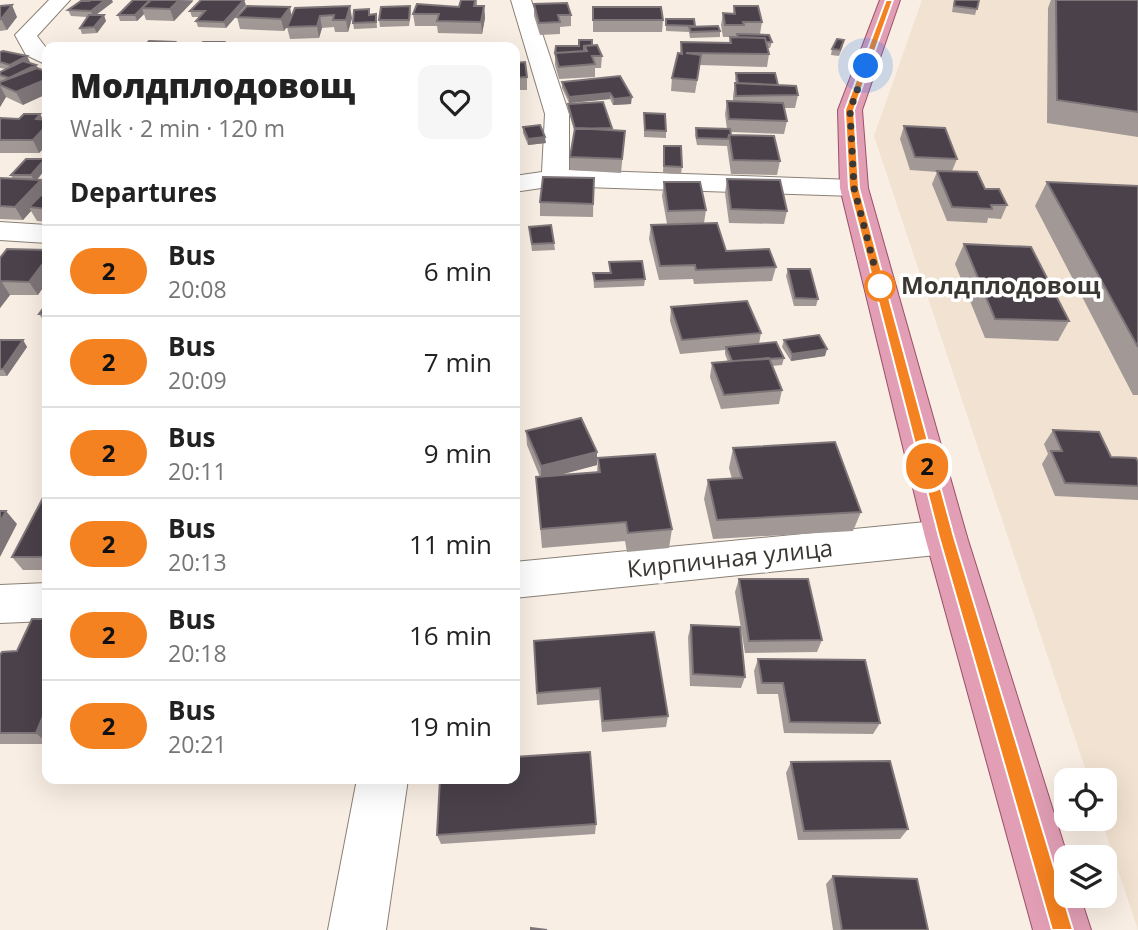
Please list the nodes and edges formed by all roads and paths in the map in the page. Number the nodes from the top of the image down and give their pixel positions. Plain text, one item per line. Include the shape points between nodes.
1 (60, 0) edge
2 (522, 0) edge
3 (890, 0) edge
4 (42, 55) edge
5 (555, 178) junction
6 (520, 183) edge
7 (854, 188) junction
8 (0, 231) edge
9 (42, 234) edge
10 (946, 537) junction
11 (520, 579) edge
12 (42, 602) edge
13 (0, 604) edge
14 (381, 784) edge
15 (358, 930) edge
16 (1062, 930) edge

1 - 4 street via 17,40
2 - 5 street via 557,114
3 - 7 main road via 850,110
5 - 6 street
5 - 7 street
7 - 10 main road
8 - 9 street
10 - 11 street, Кирпичная улица
10 - 16 main road
12 - 13 street
14 - 15 street

